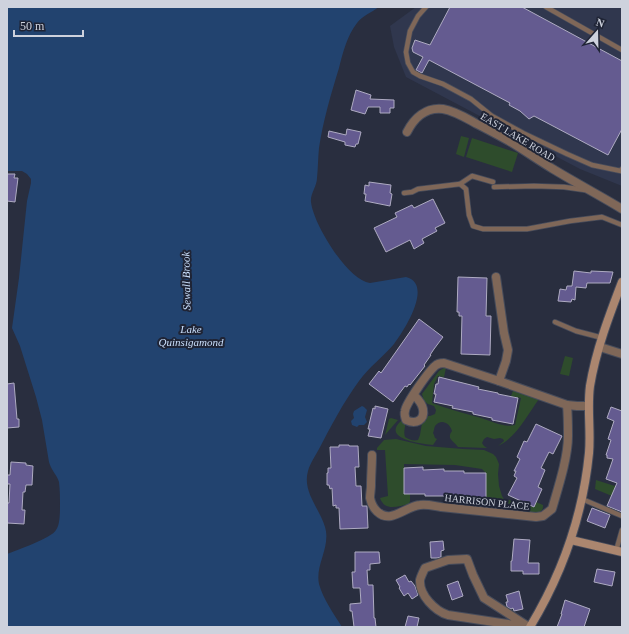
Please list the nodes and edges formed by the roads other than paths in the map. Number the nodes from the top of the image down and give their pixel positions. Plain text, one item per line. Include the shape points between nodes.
1 (426, 7) edge
2 (546, 7) edge
3 (622, 50) edge
4 (407, 132) dead end
5 (622, 169) edge
6 (460, 184) junction
7 (593, 192) junction
8 (404, 193) dead end
9 (622, 209) edge
10 (622, 225) edge
11 (496, 277) dead end
12 (622, 282) edge
13 (555, 322) dead end
14 (602, 338) junction
15 (600, 347) junction
16 (622, 354) edge
17 (499, 381) junction
18 (414, 395) dead end
19 (567, 405) junction
20 (588, 406) junction
21 (372, 455) dead end
22 (582, 499) junction
23 (622, 516) edge
24 (622, 530) edge
25 (571, 540) junction
26 (619, 552) edge
27 (529, 627) edge

1 - 5 lane via 410,31 406,52 413,72 471,99 492,116 567,154 592,165 621,171
2 - 3 lane
4 - 7 street, EAST LAKE ROAD via 424,112 436,109 451,111 508,141
6 - 7 lane via 472,176 493,185 564,187
6 - 8 lane
6 - 10 lane via 466,189 469,216 473,226 483,229 527,230 602,217
7 - 9 street, EAST LAKE ROAD
11 - 17 street via 508,350
12 - 14 main road
13 - 14 lane
14 - 15 main road
15 - 16 street
15 - 20 main road
17 - 18 street via 439,363
17 - 19 street
19 - 20 street
19 - 21 street, HARRISON PLACE via 566,454 552,509 541,517 427,505 414,506 391,516 384,516 376,512 370,498
20 - 22 main road via 590,436
22 - 23 lane
22 - 25 main road
24 - 26 lane
25 - 26 main road
25 - 27 main road via 549,593
27 - 27 street via 444,614 426,598 420,579 425,568 448,560 467,559 484,598

